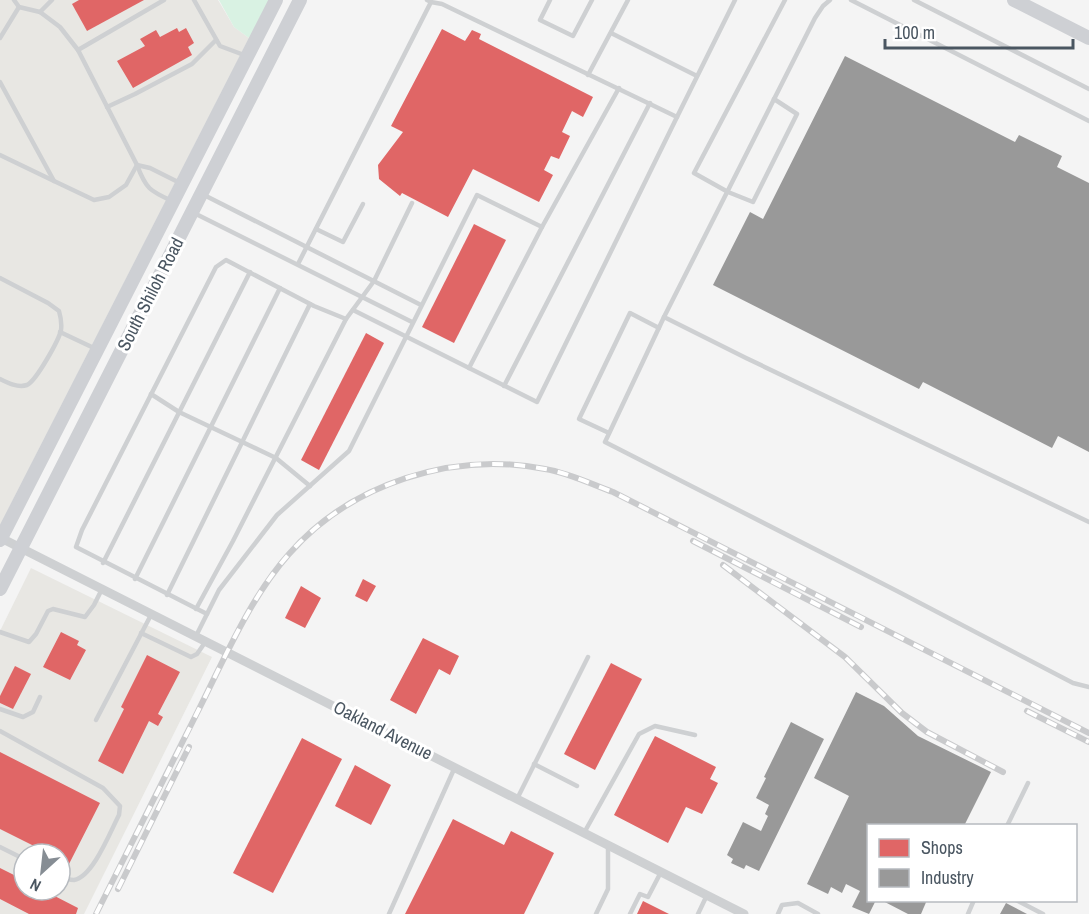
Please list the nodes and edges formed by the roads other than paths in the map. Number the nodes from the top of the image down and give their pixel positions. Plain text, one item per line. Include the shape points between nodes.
1 (14, 0) edge
2 (52, 0) edge
3 (164, 0) edge
4 (194, 0) edge
5 (276, 0) edge
6 (300, 0) edge
7 (550, 0) edge
8 (592, 0) edge
9 (628, 0) edge
10 (734, 0) edge
11 (785, 0) edge
12 (830, 0) edge
13 (851, 0) edge
14 (914, 0) edge
15 (429, 1) edge
16 (1023, 2) edge
17 (19, 7) junction
18 (40, 12) junction
19 (611, 33) junction
20 (0, 38) edge
21 (1089, 38) edge
22 (216, 40) junction
23 (78, 50) junction
24 (247, 57) junction
25 (588, 75) junction
26 (697, 76) junction
27 (0, 84) edge
28 (619, 88) junction
29 (1089, 89) edge
30 (774, 99) junction
31 (650, 104) junction
32 (107, 107) junction
33 (677, 117) junction
34 (1089, 121) edge
35 (0, 155) edge
36 (137, 165) junction
37 (54, 181) junction
38 (182, 184) junction
39 (728, 192) junction
40 (201, 194) junction
41 (173, 202) junction
42 (412, 203) dead end
43 (363, 204) dead end
44 (192, 212) junction
45 (542, 227) junction
46 (316, 228) junction
47 (306, 247) junction
48 (298, 264) junction
49 (250, 272) junction
50 (0, 278) edge
51 (374, 281) junction
52 (280, 288) junction
53 (363, 297) junction
54 (310, 304) junction
55 (421, 305) junction
56 (353, 310) junction
57 (664, 316) junction
58 (346, 319) junction
59 (412, 322) junction
60 (659, 328) junction
61 (60, 332) junction
62 (405, 337) junction
63 (97, 349) junction
64 (469, 368) junction
65 (0, 379) edge
66 (504, 386) junction
67 (151, 394) junction
68 (179, 412) junction
69 (211, 427) junction
70 (609, 433) junction
71 (242, 442) junction
72 (276, 458) junction
73 (310, 486) junction
74 (1089, 522) edge
75 (0, 538) edge
76 (21, 547) junction
77 (103, 563) junction
78 (135, 579) junction
79 (0, 588) edge
80 (102, 588) junction
81 (167, 595) junction
82 (196, 609) junction
83 (152, 613) junction
84 (207, 614) junction
85 (0, 632) edge
86 (141, 633) junction
87 (196, 636) junction
88 (206, 641) junction
89 (588, 657) dead end
90 (1089, 687) edge
91 (40, 697) dead end
92 (0, 709) edge
93 (96, 720) dead end
94 (0, 731) edge
95 (695, 735) dead end
96 (534, 764) junction
97 (455, 767) junction
98 (1028, 783) dead end
99 (577, 786) dead end
100 (518, 799) junction
101 (1008, 824) edge
102 (584, 832) junction
103 (608, 845) junction
104 (661, 872) junction
105 (72, 880) edge
106 (707, 895) junction
107 (1020, 902) edge
108 (389, 914) edge
109 (596, 914) edge
110 (630, 914) edge
111 (698, 914) edge
112 (744, 914) edge
113 (778, 914) edge
114 (818, 914) edge
115 (1043, 914) edge

1 - 17 lane
2 - 18 lane
3 - 23 lane
4 - 22 lane
5 - 24 main road, South Shiloh Road
6 - 40 main road, South Shiloh Road
7 - 8 lane via 540,20 573,36
9 - 19 lane
10 - 26 lane
11 - 39 lane via 694,173
12 - 30 lane via 815,18
13 - 34 lane
14 - 29 lane
15 - 25 lane
15 - 46 lane
16 - 21 main road
17 - 18 lane
17 - 20 lane
18 - 23 lane via 60,27
19 - 25 lane
19 - 26 lane
22 - 24 lane via 220,46
22 - 32 lane via 192,64
23 - 32 lane
24 - 38 main road, South Shiloh Road
25 - 28 lane
26 - 33 lane
27 - 37 lane
28 - 31 lane
28 - 45 lane
30 - 39 lane
30 - 39 lane via 797,114 753,202
31 - 33 lane
31 - 66 lane
32 - 36 lane
33 - 66 lane via 537,402
35 - 37 lane
36 - 37 lane via 126,185 109,197 94,200
36 - 38 lane
36 - 41 lane via 144,184
38 - 40 main road
38 - 41 main road, South Shiloh Road
39 - 57 lane
40 - 44 main road, South Shiloh Road
40 - 47 lane
41 - 44 main road
41 - 63 main road, South Shiloh Road
42 - 51 lane
43 - 46 lane via 343,242
44 - 48 lane
44 - 76 main road, South Shiloh Road
45 - 55 lane via 477,195
45 - 64 lane
46 - 47 lane
47 - 48 lane
47 - 51 lane
48 - 53 lane
49 - 52 lane
49 - 67 lane via 226,260 216,267
49 - 68 lane
50 - 61 lane via 59,311
51 - 53 lane
51 - 55 lane
52 - 54 lane
52 - 69 lane
53 - 56 lane
53 - 59 lane
54 - 58 lane
54 - 71 lane
55 - 59 lane
56 - 58 lane
56 - 62 lane
57 - 60 lane
57 - 74 lane
58 - 72 lane
59 - 62 lane
60 - 70 lane
60 - 70 lane via 630,313 579,419
61 - 63 lane
61 - 65 lane via 29,384 21,386
62 - 64 lane
62 - 73 lane via 349,451
63 - 75 main road, South Shiloh Road
64 - 66 lane
67 - 68 lane
67 - 77 lane via 75,547
68 - 69 lane
68 - 77 lane
69 - 71 lane
69 - 78 lane
70 - 90 lane via 605,442 1073,683
71 - 72 lane
71 - 81 lane
72 - 73 lane
72 - 82 lane
73 - 84 lane via 277,515 219,590
75 - 76 street, Oakland Avenue
76 - 79 main road, South Shiloh Road
76 - 80 street, Oakland Avenue
77 - 78 lane
78 - 81 lane
80 - 83 street, Oakland Avenue
80 - 85 lane via 85,617 48,611 29,642
81 - 82 lane
82 - 84 lane
83 - 86 lane
83 - 87 street, Oakland Avenue
84 - 87 lane
86 - 88 lane via 191,657
86 - 93 lane
87 - 88 street, Oakland Avenue
88 - 97 street, Oakland Avenue
89 - 96 lane
91 - 92 lane via 33,712 23,717
94 - 105 lane via 103,788 120,806 100,852 87,871
95 - 102 lane via 655,726 639,734
96 - 99 lane
96 - 100 lane
97 - 100 street, Oakland Avenue
97 - 108 lane
98 - 101 lane
100 - 102 street, Oakland Avenue
102 - 103 street, Oakland Avenue
103 - 104 street, Oakland Avenue
103 - 109 lane via 608,889
104 - 106 street, Oakland Avenue
104 - 110 lane via 648,897 640,894
106 - 111 lane
106 - 112 street, Oakland Avenue
107 - 115 lane
113 - 114 lane via 782,905 798,903

